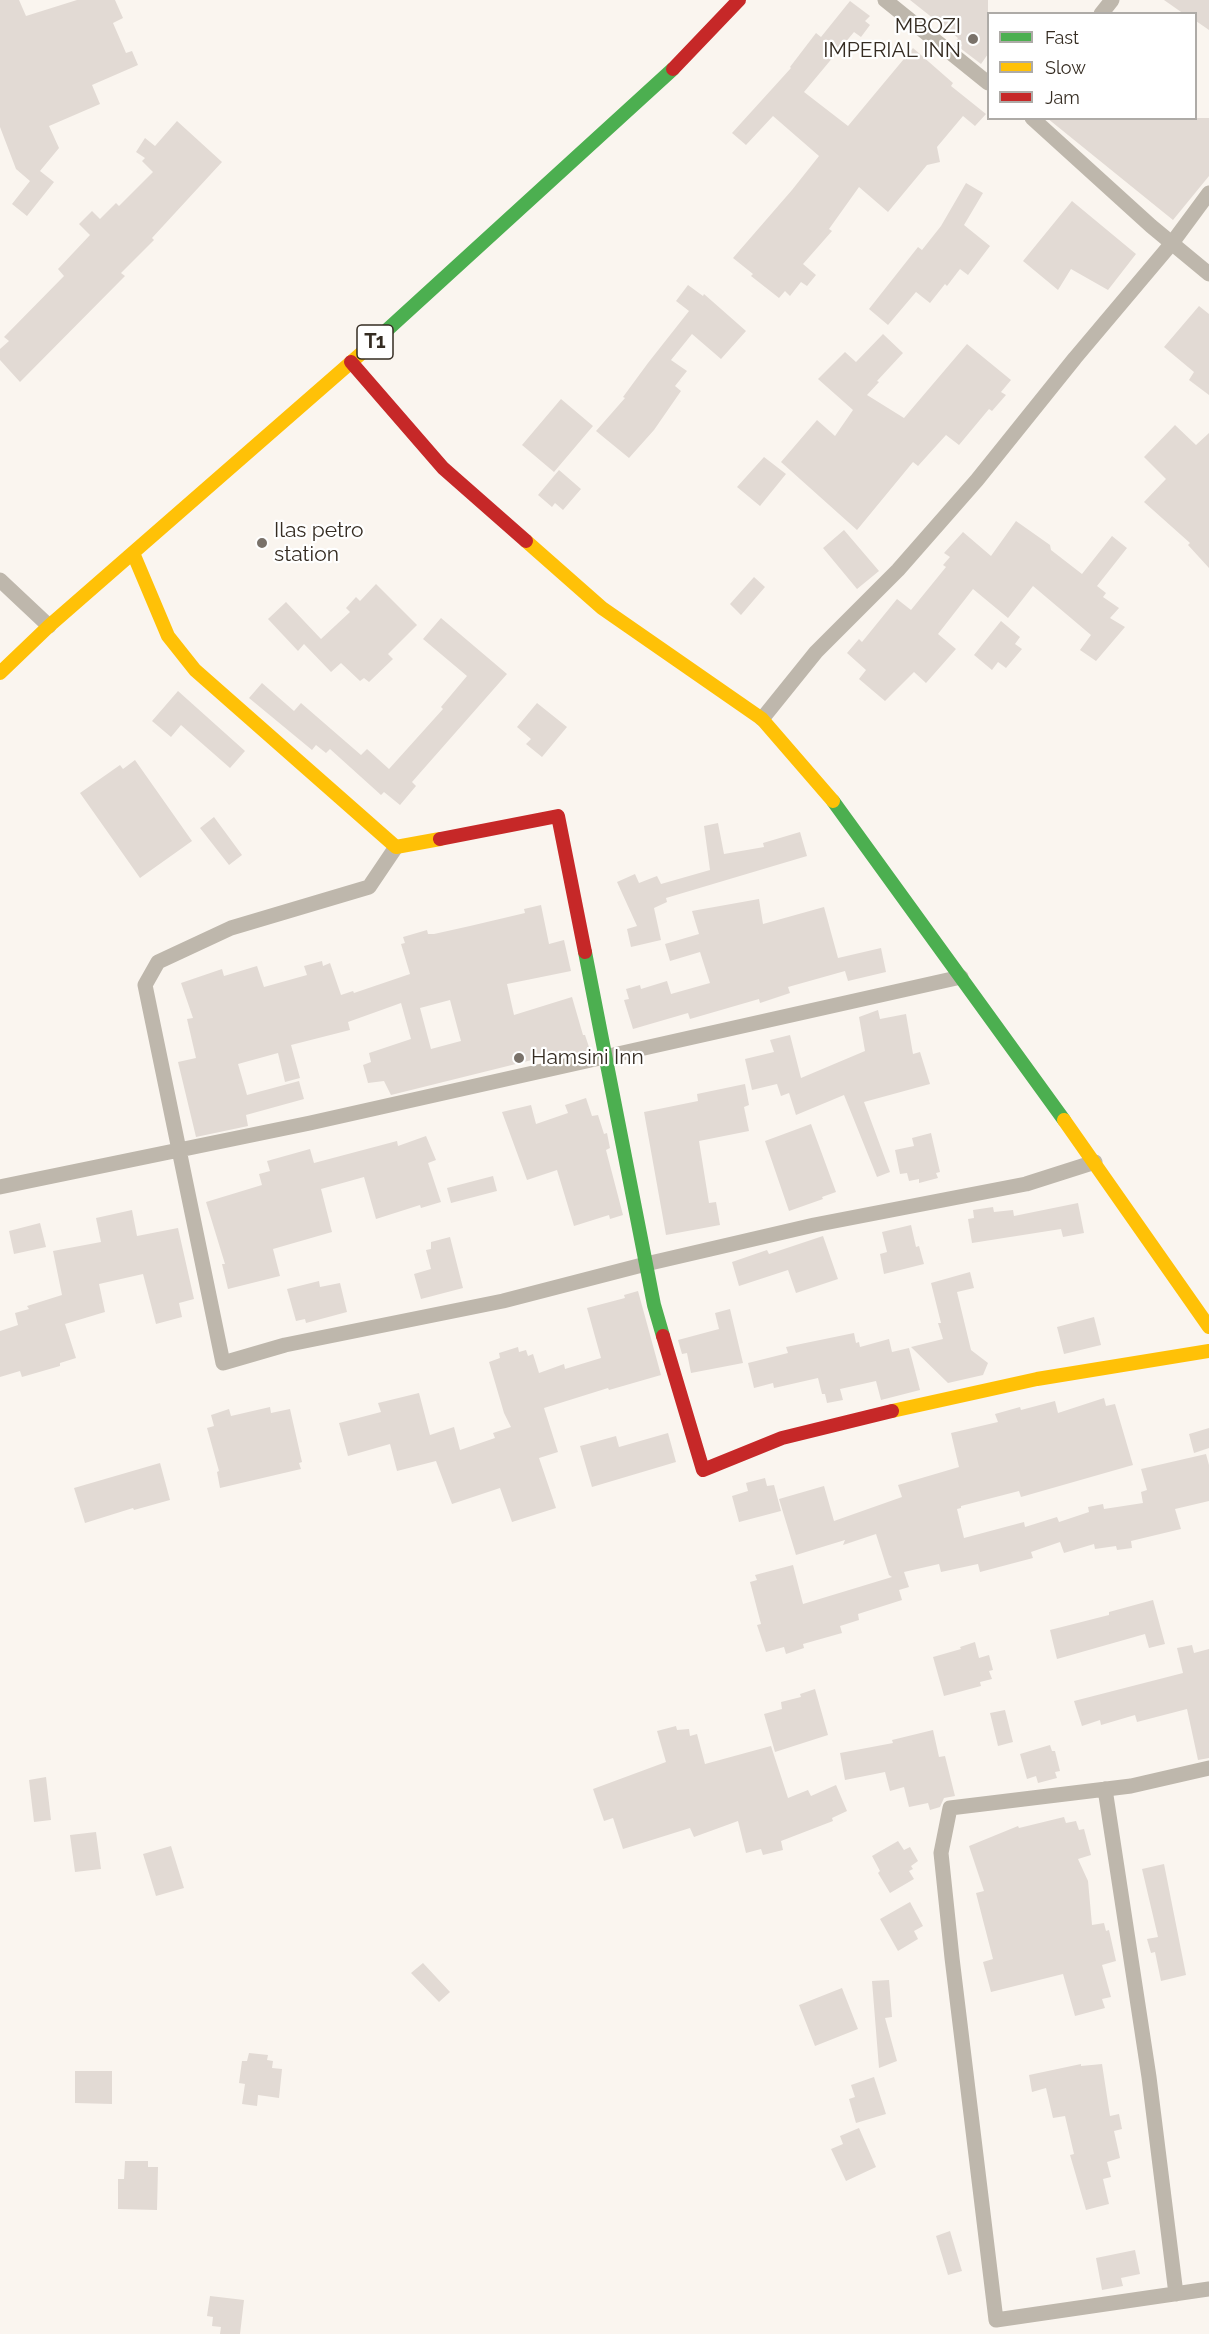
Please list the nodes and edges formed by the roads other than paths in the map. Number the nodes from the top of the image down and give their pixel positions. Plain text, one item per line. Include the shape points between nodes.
1 (739, 0) edge
2 (885, 0) edge
3 (1112, 0) edge
4 (1103, 12) edge
5 (987, 82) edge
6 (1034, 120) edge
7 (1209, 194) edge
8 (1172, 243) junction
9 (1209, 274) edge
10 (351, 362) junction
11 (133, 553) junction
12 (0, 580) edge
13 (49, 626) junction
14 (0, 673) edge
15 (762, 719) junction
16 (396, 847) junction
17 (961, 977) junction
18 (605, 1056) junction
19 (178, 1149) junction
20 (1095, 1162) junction
21 (0, 1187) edge
22 (646, 1264) junction
23 (1209, 1327) edge
24 (1209, 1351) edge
25 (1209, 1768) edge
26 (1105, 1789) junction
27 (1209, 2289) edge
28 (1176, 2294) junction

1 - 10 main road, T1 via 669,73
2 - 5 street
3 - 4 street
6 - 8 street
7 - 8 street
8 - 9 street
8 - 15 street via 977,480 898,570 816,652
10 - 11 main road, T1
10 - 15 main road via 443,468 602,608
11 - 13 main road, T1
11 - 16 main road via 168,636 195,670
12 - 13 street
13 - 14 main road, T1
15 - 17 main road via 831,798
16 - 18 main road via 558,816
16 - 19 street via 369,887 231,928 158,962 145,985
17 - 18 street
17 - 20 main road
18 - 19 street
18 - 22 main road
19 - 21 street
19 - 22 street via 223,1364 285,1345 503,1301
20 - 22 street via 1026,1184 814,1225
20 - 23 main road
22 - 24 main road via 654,1305 703,1470 782,1438 871,1416 1037,1379
25 - 26 street
26 - 28 street via 1149,2077
26 - 28 street via 950,1808 941,1853 996,2320
27 - 28 street

